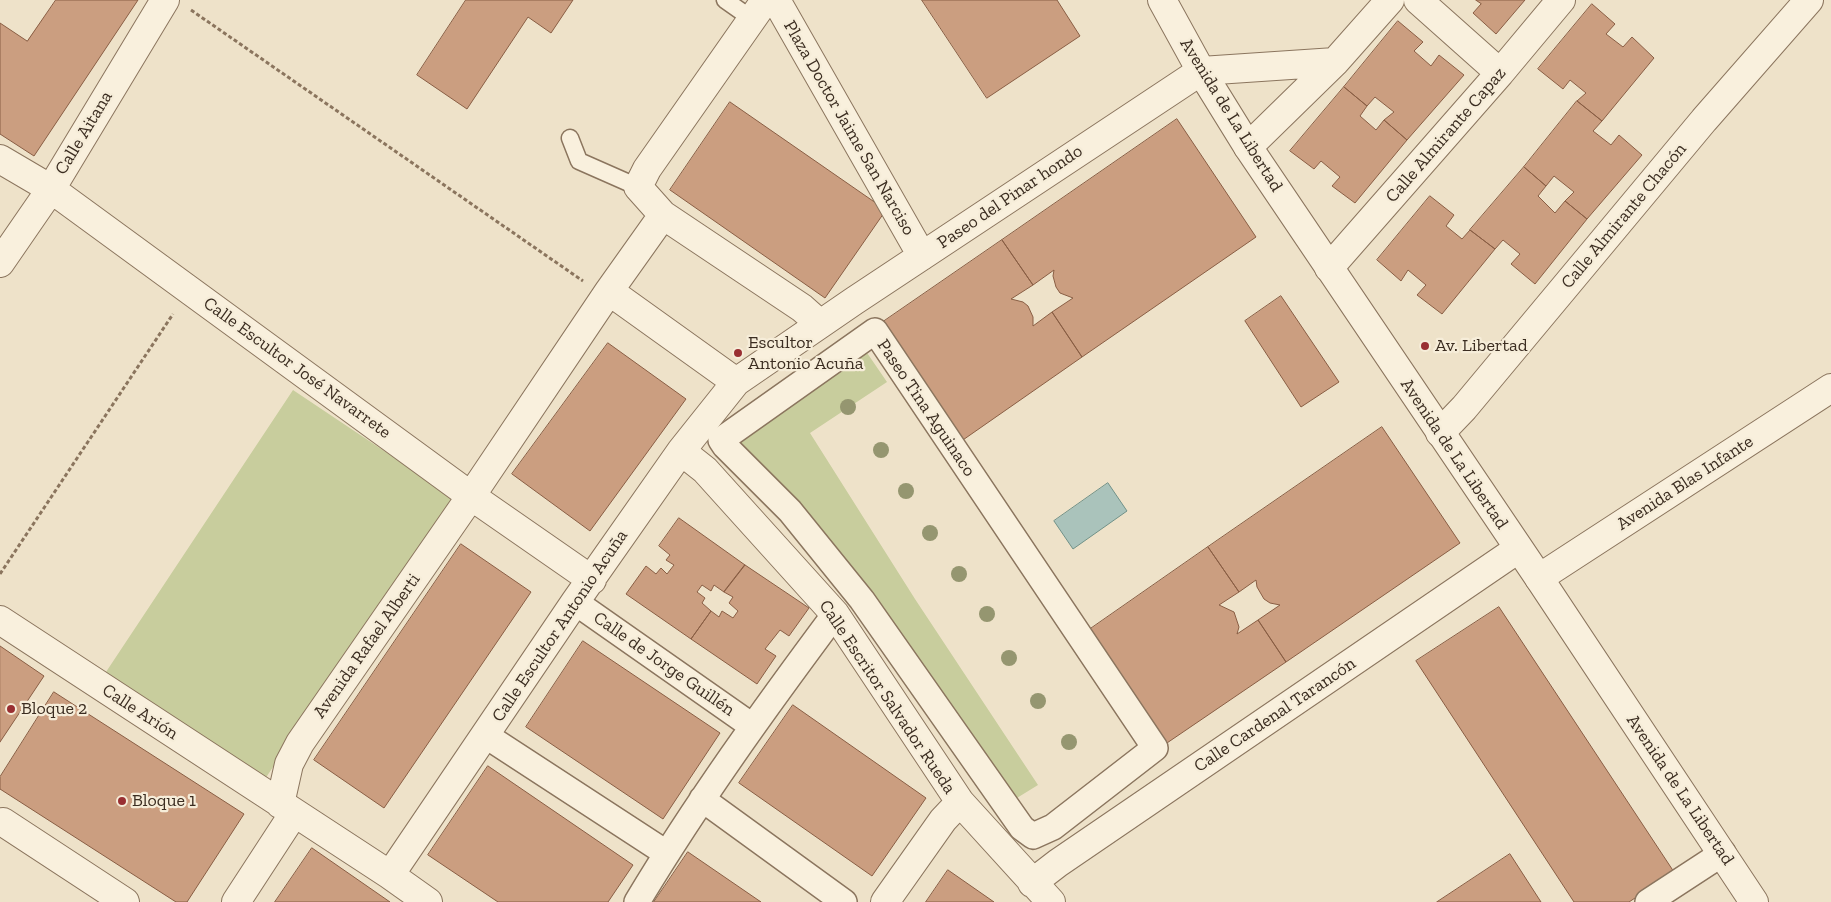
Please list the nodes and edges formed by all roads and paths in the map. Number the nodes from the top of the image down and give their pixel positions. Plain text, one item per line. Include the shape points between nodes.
1 (725, 0) edge
2 (776, 0) edge
3 (1162, 0) edge
4 (1390, 0) edge
5 (1418, 0) edge
6 (1561, 0) edge
7 (1809, 0) edge
8 (175, 3) edge
9 (760, 10) edge
10 (1335, 62) junction
11 (1201, 71) junction
12 (1500, 73) junction
13 (570, 138) dead end
14 (1248, 147) junction
15 (0, 159) edge
16 (638, 188) junction
17 (51, 189) junction
18 (663, 215) junction
19 (922, 256) junction
20 (0, 263) edge
21 (1329, 268) junction
22 (189, 290) junction
23 (609, 291) junction
24 (820, 324) junction
25 (736, 382) junction
26 (1831, 388) edge
27 (1440, 434) junction
28 (681, 450) junction
29 (471, 496) junction
30 (1518, 549) junction
31 (0, 574) edge
32 (1539, 578) junction
33 (592, 580) junction
34 (575, 602) junction
35 (835, 614) junction
36 (0, 620) edge
37 (752, 726) junction
38 (485, 735) junction
39 (702, 799) junction
40 (960, 802) junction
41 (287, 809) junction
42 (2, 822) dead end
43 (1053, 827) joint
44 (666, 853) junction
45 (1723, 853) junction
46 (390, 876) junction
47 (1042, 893) edge
48 (125, 902) edge
49 (236, 902) edge
50 (428, 902) edge
51 (637, 902) edge
52 (844, 902) edge
53 (884, 902) edge
54 (1648, 902) edge
55 (1754, 902) edge

1 - 9 lane
2 - 19 street, Plaza Doctor Jaime San Narciso
3 - 11 street, Avenida de La Libertad
4 - 10 street
5 - 12 street
6 - 12 street, Calle Almirante Capaz
7 - 27 street, Calle Almirante Chacón
8 - 17 street, Calle Aitana
8 - 23 path via 590,285
9 - 16 street via 647,169
10 - 11 street
10 - 14 street
11 - 14 street, Avenida de La Libertad
11 - 19 street, Paseo del Pinar hondo
12 - 21 street, Calle Almirante Capaz
13 - 16 lane via 579,161
14 - 21 street, Avenida de La Libertad
15 - 17 street, Calle Escultor José Navarrete
16 - 18 street
17 - 20 street, Calle Aitana
17 - 22 street, Calle Escultor José Navarrete
18 - 23 street
18 - 24 street via 802,308
19 - 24 street, Paseo del Pinar hondo
21 - 27 street, Avenida de La Libertad
22 - 29 street, Calle Escultor José Navarrete
22 - 31 path
23 - 25 street
23 - 29 street, Avenida Rafael Alberti
24 - 25 street, Paseo del Pinar hondo
25 - 28 street, Calle Escultor Antonio Acuña
26 - 32 street, Avenida Blas Infante
27 - 30 street, Avenida de La Libertad
28 - 33 street, Calle Escultor Antonio Acuña
28 - 35 street, Calle Escritor Salvador Rueda via 705,470
29 - 33 street, Calle Escultor José Navarrete
29 - 41 street, Avenida Rafael Alberti via 300,743 289,764
30 - 32 street, Avenida de La Libertad
30 - 47 street, Calle Cardenal Tarancón via 1058,863
32 - 45 street, Avenida de La Libertad
33 - 34 street, Calle Escultor Antonio Acuña
34 - 37 street, Calle de Jorge Guillén
34 - 38 street, Calle Escultor Antonio Acuña
35 - 37 street
35 - 40 street, Calle Escritor Salvador Rueda
36 - 41 street, Calle Arión
37 - 39 street
38 - 44 street
38 - 46 street, Calle Escultor Antonio Acuña
39 - 44 street
39 - 52 street
40 - 47 street, Calle Escritor Salvador Rueda
40 - 53 street via 943,820
41 - 46 street, Calle Arión
41 - 49 street, Avenida Rafael Alberti
42 - 48 street
43 - 43 street, Paseo Tina Aguinaco via 1033,836 1022,828 862,600 790,512 721,440 875,331 1155,748
44 - 51 street
45 - 54 street
45 - 55 street, Avenida de La Libertad
46 - 50 street, Calle Arión

